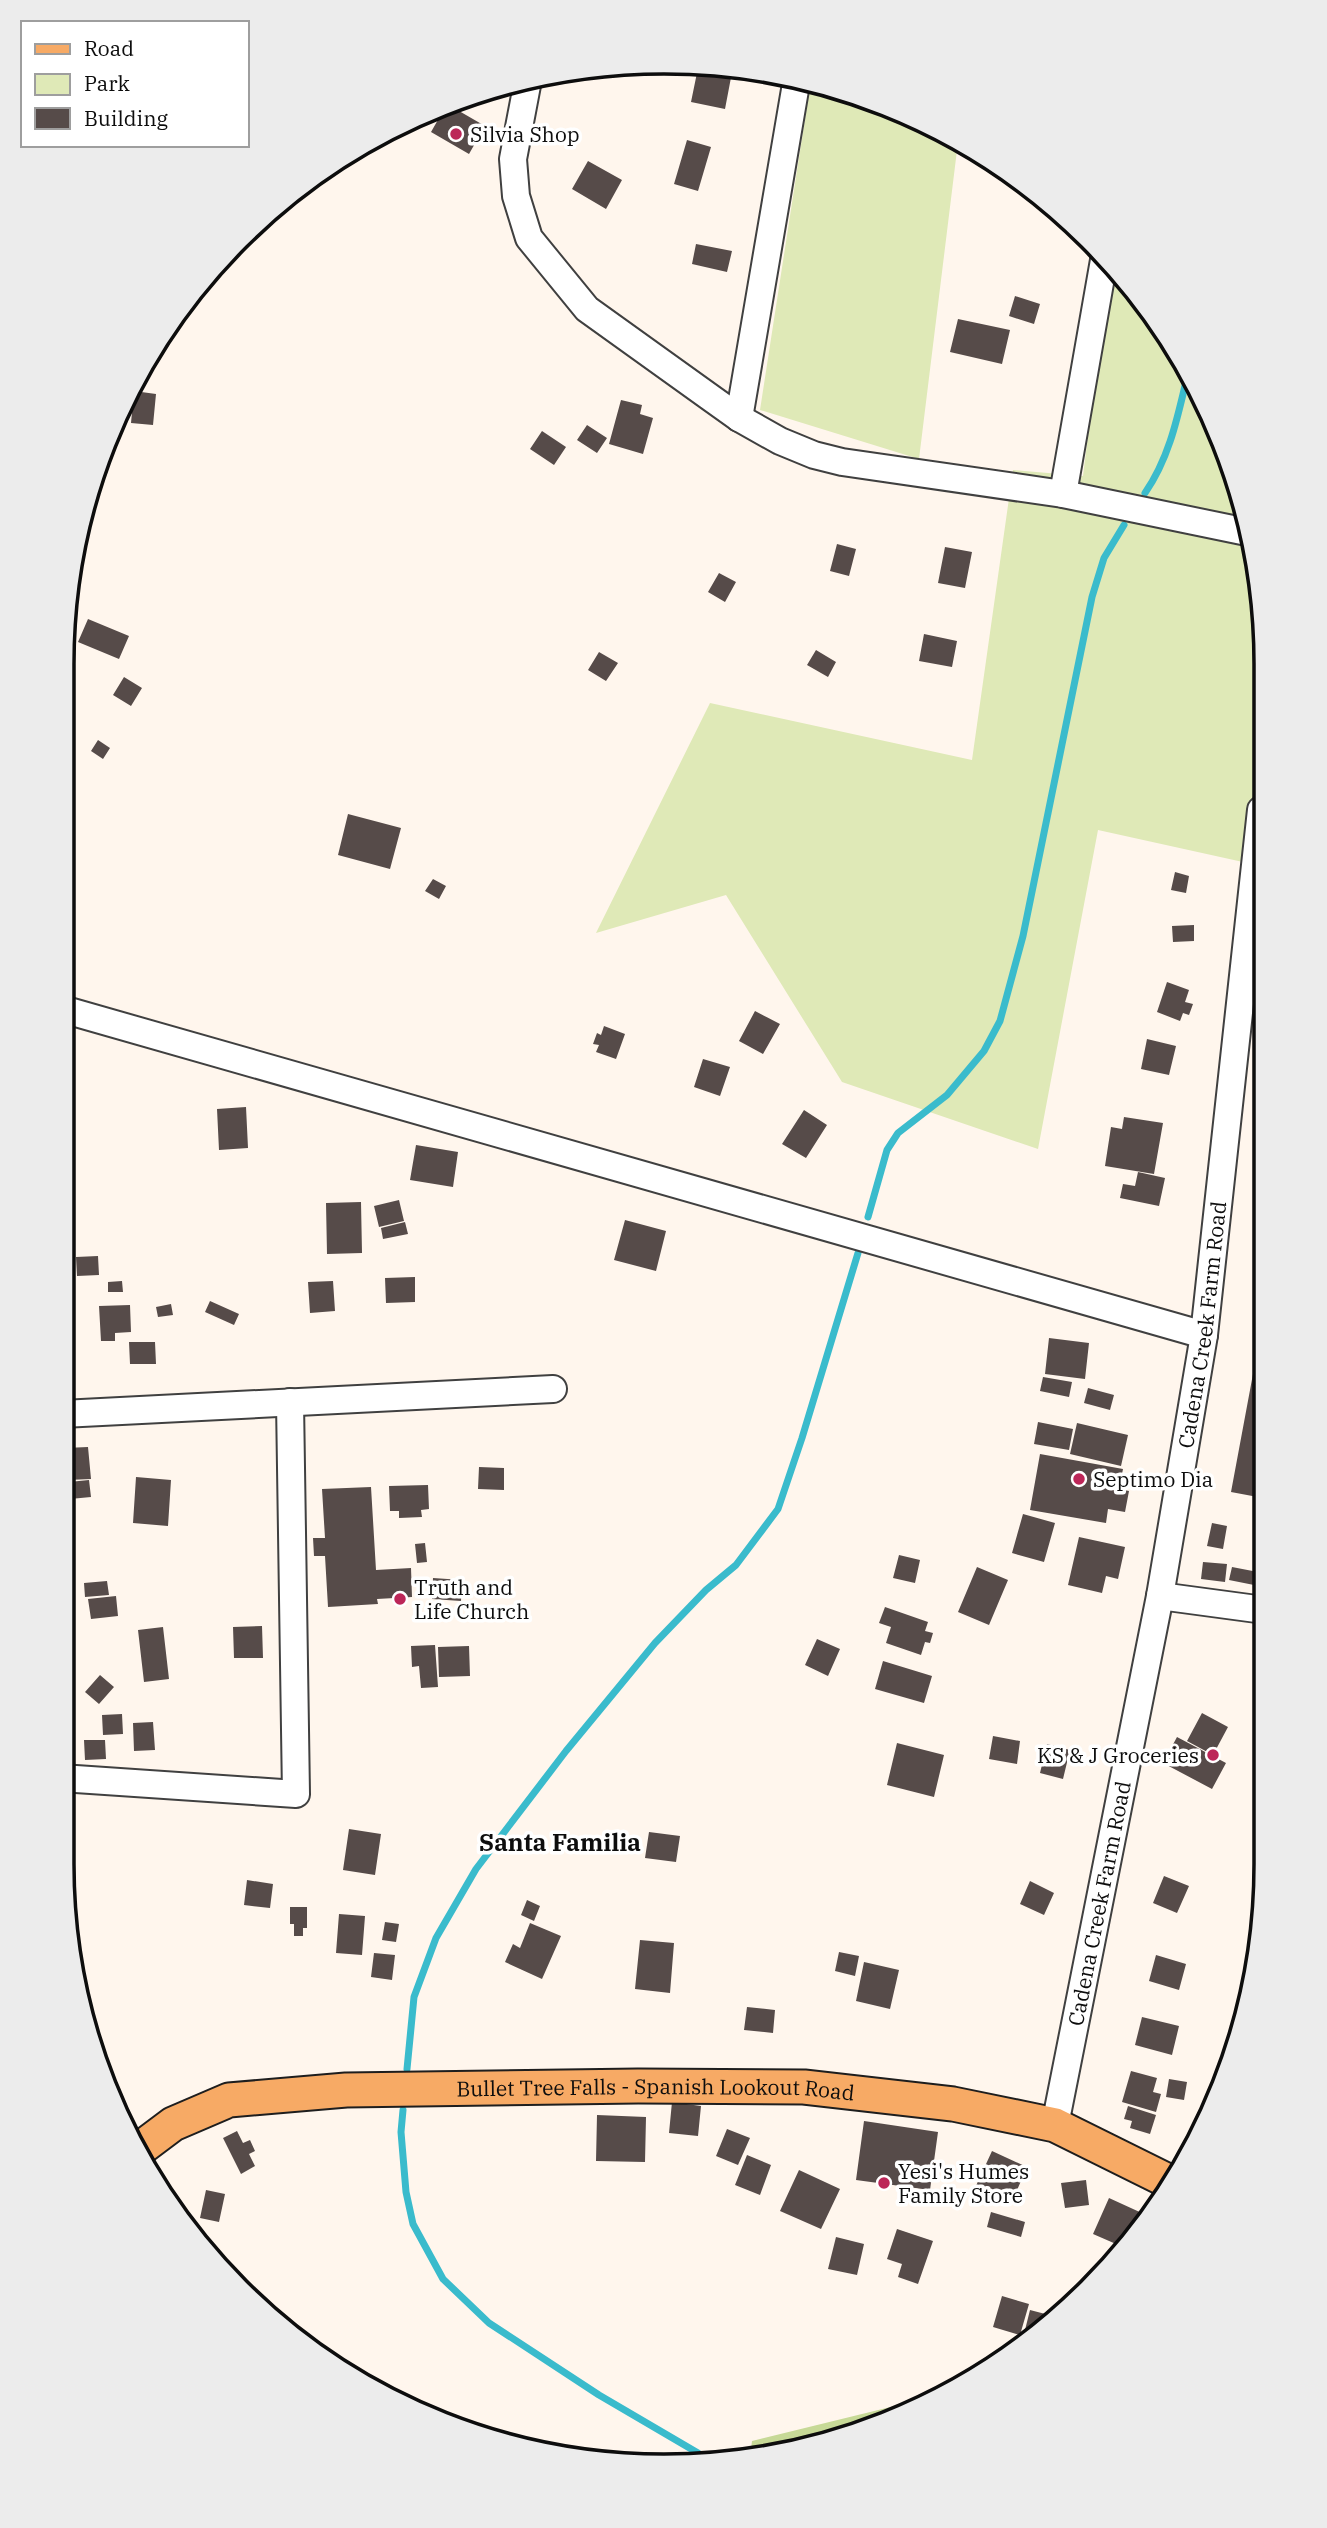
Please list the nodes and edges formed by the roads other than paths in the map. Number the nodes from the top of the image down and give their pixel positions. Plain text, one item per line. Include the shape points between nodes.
1 (795, 89) edge
2 (526, 90) edge
3 (1102, 269) edge
4 (739, 418) junction
5 (1063, 494) junction
6 (1238, 530) edge
7 (1254, 874) edge
8 (74, 1012) edge
9 (1204, 1335) junction
10 (553, 1389) dead end
11 (290, 1402) junction
12 (74, 1413) edge
13 (1160, 1596) junction
14 (1254, 1609) edge
15 (74, 1778) edge
16 (1055, 2124) junction
17 (145, 2145) edge
18 (1163, 2178) edge

1 - 4 street
2 - 4 street via 513,159 516,196 529,237 587,309
3 - 5 street
4 - 5 street via 780,441 823,457
5 - 6 street
7 - 9 street, Cadena Creek Farm Road
8 - 9 street
9 - 13 street, Cadena Creek Farm Road
10 - 11 street
11 - 12 street
11 - 15 street via 296,1794
13 - 14 street
13 - 16 street, Cadena Creek Farm Road
16 - 17 main road, Bullet Tree Falls - Spanish Lookout Road via 953,2105 804,2087 346,2090 229,2100 173,2124
16 - 18 main road, Bullet Tree Falls - Spanish Lookout Road

